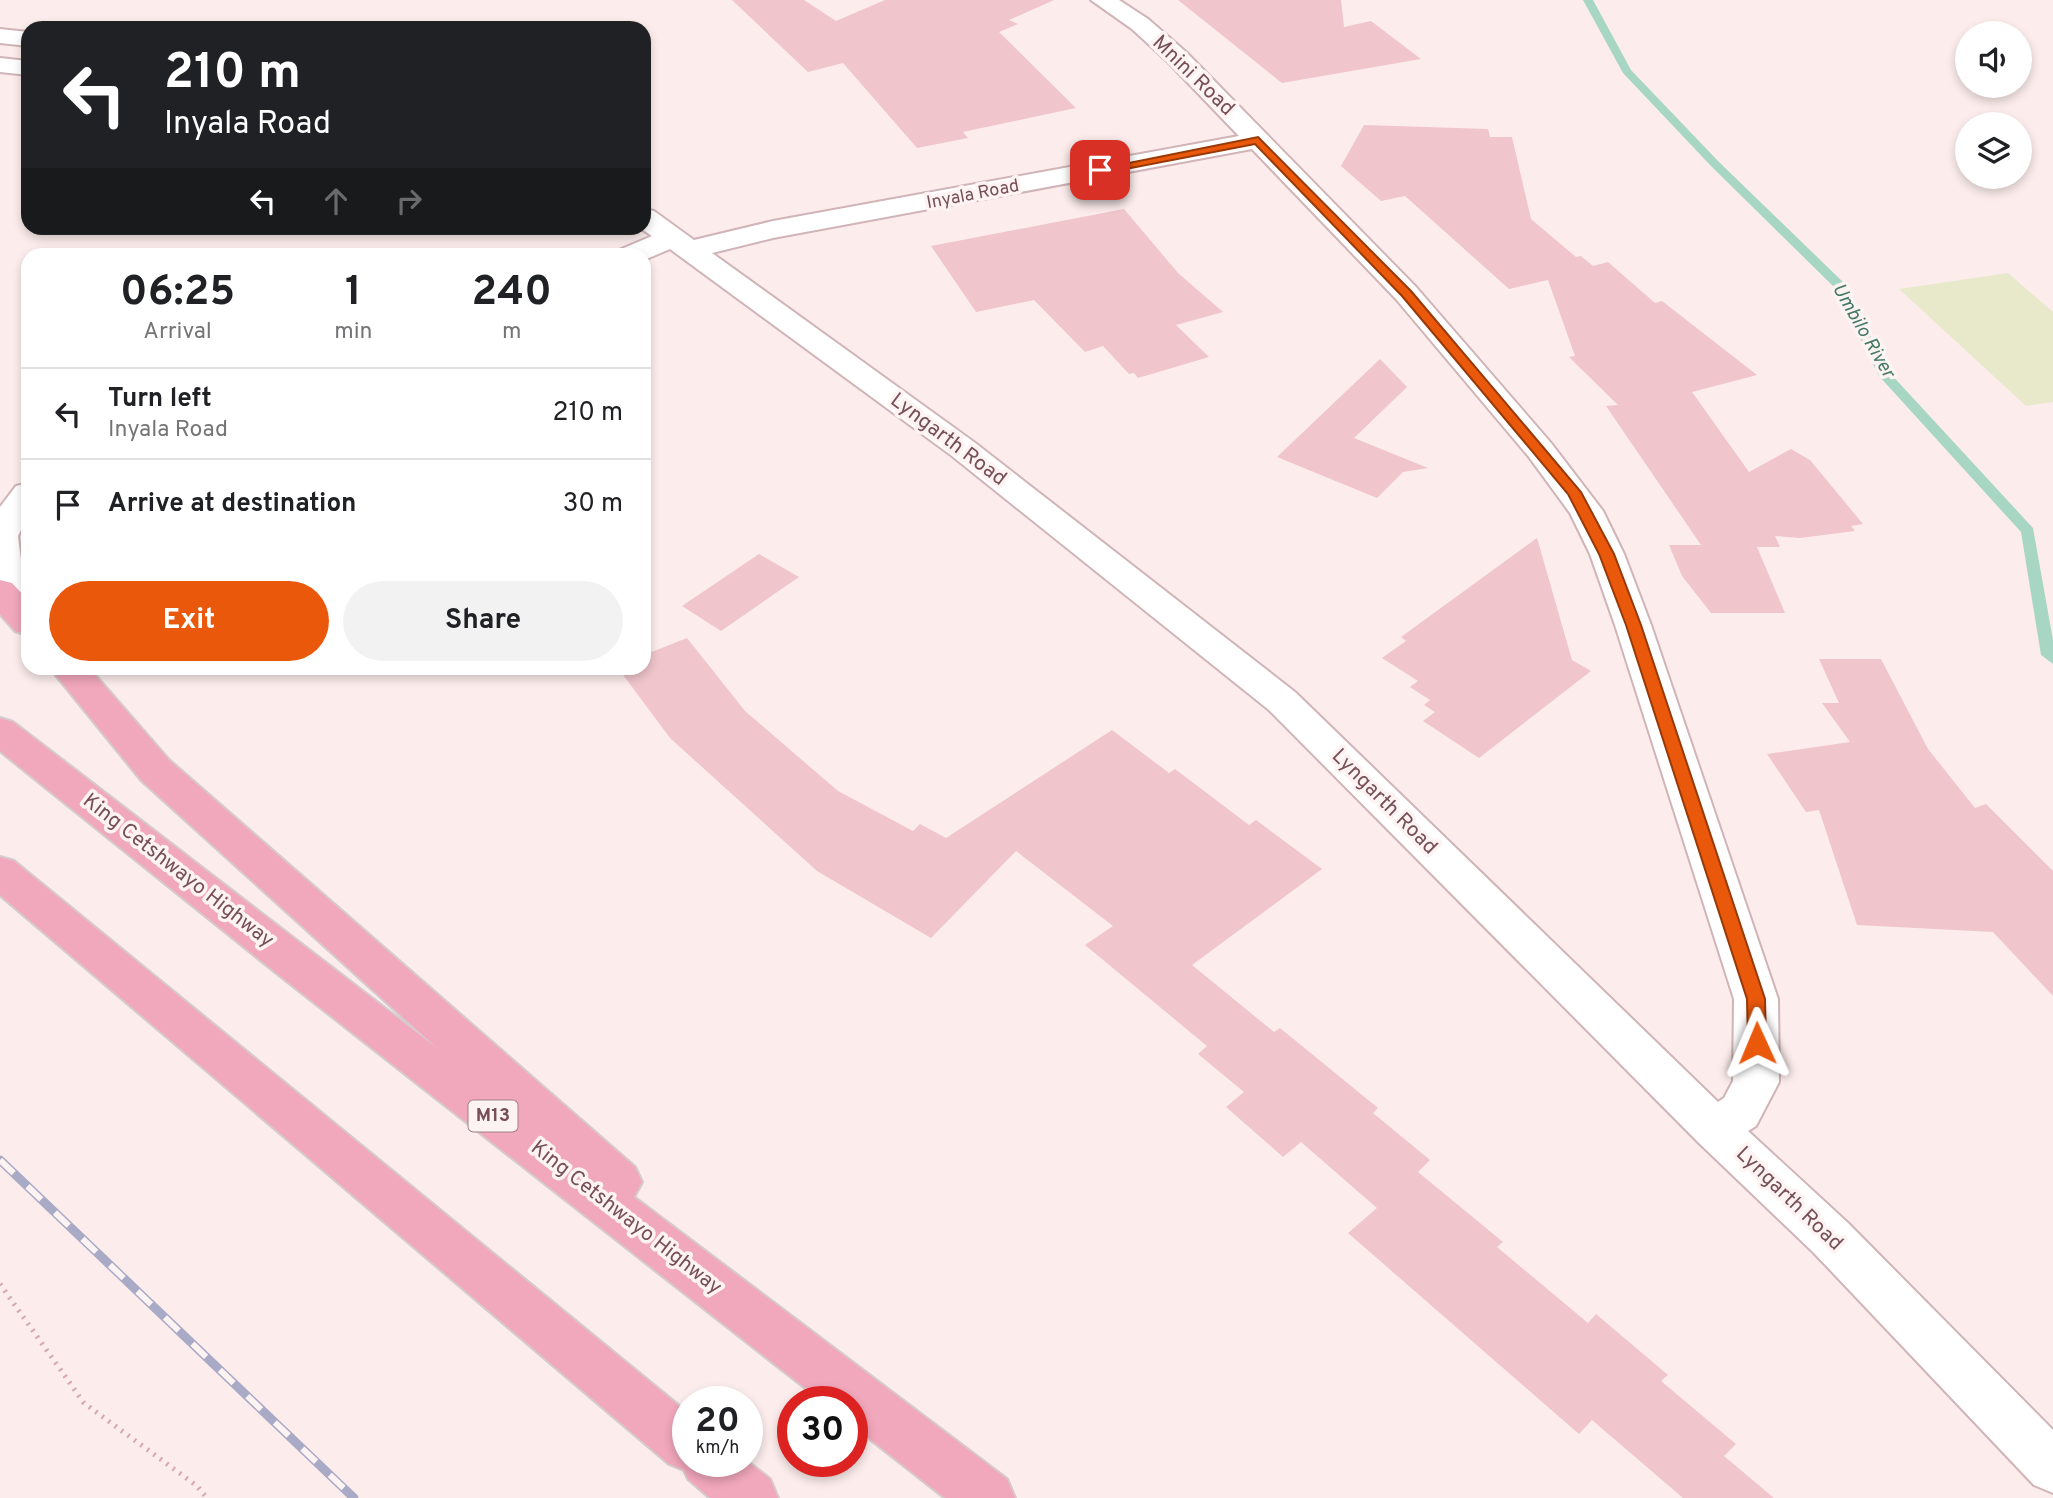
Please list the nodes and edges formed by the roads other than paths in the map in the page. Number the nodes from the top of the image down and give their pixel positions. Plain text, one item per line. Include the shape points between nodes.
1 (1103, 0) edge
2 (0, 36) edge
3 (21, 38) edge
4 (0, 65) edge
5 (21, 67) edge
6 (1258, 140) junction
7 (668, 235) edge
8 (644, 248) edge
9 (21, 485) edge
10 (0, 487) edge
11 (21, 502) edge
12 (12, 604) edge
13 (74, 675) edge
14 (0, 731) edge
15 (0, 872) edge
16 (1714, 1128) junction
17 (870, 1407) junction
18 (672, 1433) edge
19 (2053, 1467) edge
20 (725, 1477) edge
21 (751, 1498) edge
22 (988, 1498) edge

1 - 6 street, Mnini Road via 1178,57
2 - 3 street
4 - 5 street
6 - 7 street, Inyala Road via 763,231
6 - 16 street, Mnini Road via 1406,293 1531,440 1574,492 1606,554 1756,999 1756,1082 1740,1112
7 - 8 street, Inyala Road
7 - 16 street, Lyngarth Road via 962,449 1282,701
9 - 10 street
11 - 12 street via 1,536
13 - 17 highway via 155,770
14 - 17 highway, King Cetshwayo Highway / M13
15 - 18 highway
16 - 19 street, Lyngarth Road via 1831,1238
17 - 22 highway, King Cetshwayo Highway / M13
20 - 21 highway

